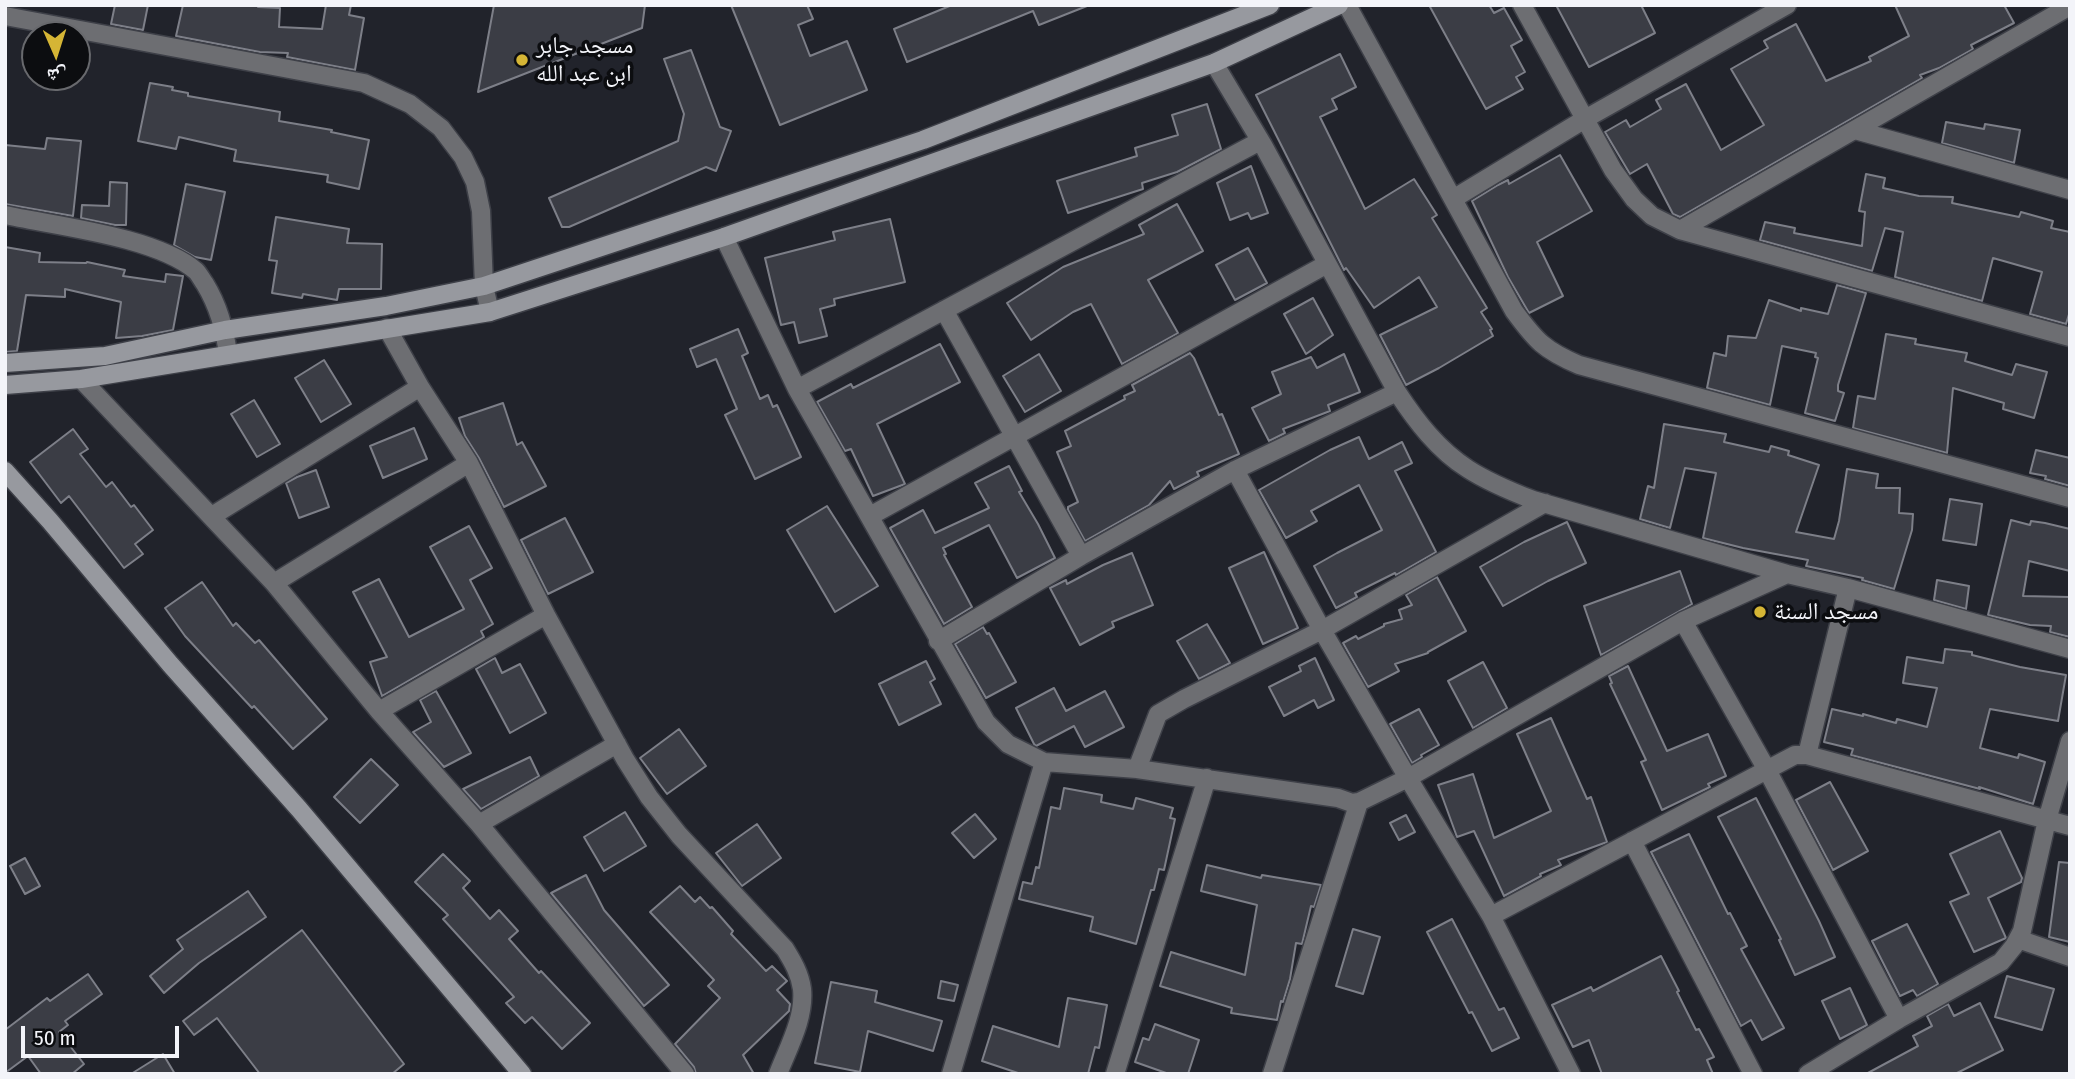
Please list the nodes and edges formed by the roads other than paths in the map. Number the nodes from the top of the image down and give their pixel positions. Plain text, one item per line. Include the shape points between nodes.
1 (1270, 5) edge
2 (1339, 5) edge
3 (1347, 5) edge
4 (1522, 5) edge
5 (1787, 5) edge
6 (2070, 6) edge
7 (2047, 11) edge
8 (5, 16) edge
9 (1214, 63) junction
10 (1585, 119) junction
11 (1855, 130) junction
12 (1260, 141) junction
13 (2070, 190) edge
14 (1453, 199) junction
15 (5, 215) edge
16 (1680, 230) junction
17 (724, 237) junction
18 (1327, 264) junction
19 (484, 286) junction
20 (944, 310) junction
21 (489, 312) junction
22 (387, 328) junction
23 (225, 330) junction
24 (2070, 337) edge
25 (228, 355) junction
26 (5, 363) edge
27 (81, 379) junction
28 (5, 386) edge
29 (420, 387) junction
30 (797, 389) junction
31 (1397, 392) junction
32 (1015, 436) junction
33 (469, 463) junction
34 (1236, 470) junction
35 (5, 471) edge
36 (2070, 498) edge
37 (1545, 503) junction
38 (212, 516) junction
39 (870, 516) junction
40 (1081, 556) junction
41 (1787, 574) junction
42 (274, 583) junction
43 (1848, 588) junction
44 (546, 615) junction
45 (1683, 621) junction
46 (1322, 630) junction
47 (938, 641) junction
48 (2070, 649) edge
49 (379, 711) junction
50 (2070, 741) edge
51 (617, 744) junction
52 (1807, 755) junction
53 (1044, 762) junction
54 (1137, 769) junction
55 (1767, 770) junction
56 (1207, 778) junction
57 (1408, 778) junction
58 (1359, 802) junction
59 (2047, 820) junction
60 (479, 824) junction
61 (2070, 826) edge
62 (1632, 841) junction
63 (1491, 916) junction
64 (2018, 939) junction
65 (2070, 957) edge
66 (1899, 1019) junction
67 (522, 1074) edge
68 (685, 1074) edge
69 (778, 1074) edge
70 (951, 1074) edge
71 (1115, 1074) edge
72 (1272, 1074) edge
73 (1571, 1074) edge
74 (1754, 1074) edge
75 (1808, 1074) edge

1 - 19 main road via 923,140
2 - 9 main road
3 - 14 street
4 - 10 street
5 - 10 street
6 - 7 street
7 - 11 street
8 - 19 street via 364,83 410,104 441,128 475,182
9 - 12 street
9 - 17 main road
10 - 14 street
10 - 16 street via 1634,199 1652,216
11 - 13 street
11 - 16 street
12 - 18 street
12 - 20 street
14 - 36 street via 1514,311 1554,355
15 - 23 street via 130,240 167,253 197,272
16 - 24 street
17 - 21 main road
17 - 30 street
18 - 31 street
18 - 32 street
19 - 21 street
19 - 23 main road
20 - 30 street
20 - 32 street
21 - 22 main road
22 - 25 main road
22 - 29 street
23 - 25 street
23 - 26 main road via 105,356
25 - 27 main road
27 - 28 main road
27 - 38 street
29 - 33 street
29 - 38 street
30 - 39 street
31 - 34 street
31 - 37 street via 1424,429 1466,468 1493,484
32 - 39 street
32 - 40 street
33 - 42 street
33 - 44 street
34 - 40 street
34 - 46 street
35 - 67 main road
37 - 41 street
37 - 46 street
38 - 42 street
39 - 47 street
40 - 47 street
41 - 43 street
41 - 45 street
42 - 49 street
43 - 48 street
43 - 52 street
44 - 49 street
44 - 51 street
45 - 55 street
45 - 57 street
46 - 54 street via 1158,714
46 - 57 street
47 - 53 street via 986,722 1008,744
49 - 60 street
50 - 59 street
51 - 60 street
51 - 69 street via 649,797 785,949 797,969 802,990 800,1017
52 - 55 street via 1795,755
52 - 59 street
53 - 54 street
53 - 70 street
54 - 56 street
55 - 62 street
55 - 66 street
56 - 58 street
56 - 71 street
57 - 58 street
57 - 63 street
58 - 72 street
59 - 61 street
59 - 64 street
60 - 68 street
62 - 63 street
62 - 74 street
63 - 73 street
64 - 65 street
64 - 66 street via 2001,962
66 - 75 street

